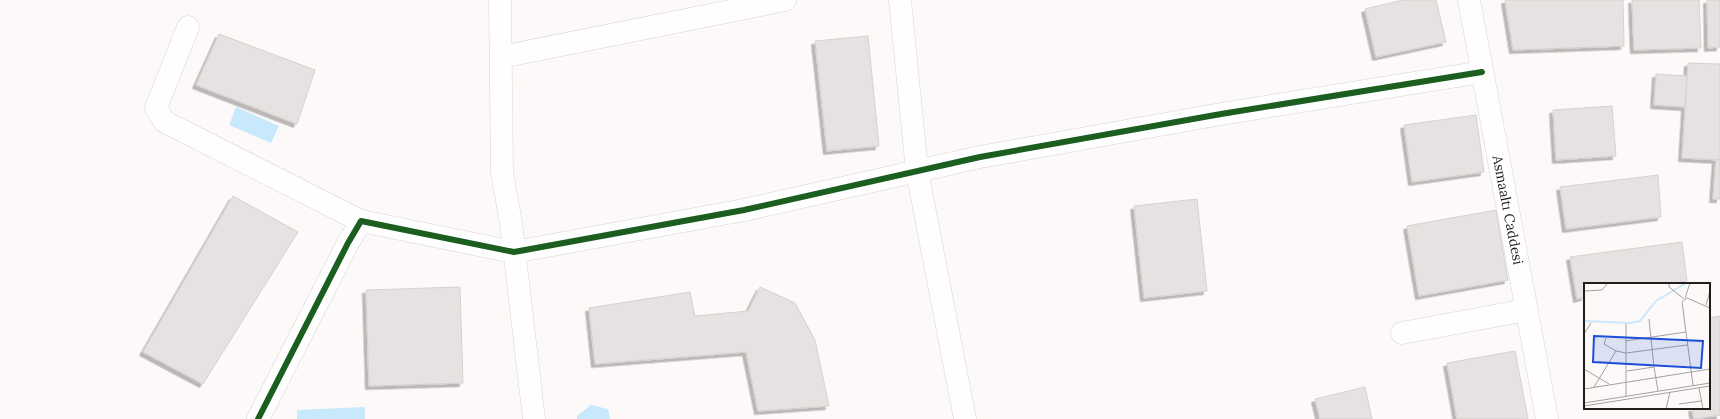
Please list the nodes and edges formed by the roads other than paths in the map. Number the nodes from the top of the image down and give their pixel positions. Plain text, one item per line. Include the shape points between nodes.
1 (500, 0) edge
2 (785, 0) edge
3 (900, 0) edge
4 (1469, 0) edge
5 (188, 27) dead end
6 (500, 56) junction
7 (1482, 72) junction
8 (917, 171) junction
9 (361, 221) junction
10 (514, 252) junction
11 (1526, 310) junction
12 (1402, 333) dead end
13 (258, 419) edge
14 (534, 419) edge
15 (965, 419) edge
16 (1547, 419) edge

1 - 6 street
2 - 6 street
3 - 8 street
4 - 7 street, Asmaaltı Caddesi
5 - 9 street via 156,108 165,122
6 - 10 street via 502,173
7 - 8 street via 1221,114 980,157
7 - 11 street, Asmaaltı Caddesi
8 - 10 street via 744,210
8 - 15 street
9 - 10 street
9 - 13 street
10 - 14 street
11 - 12 street
11 - 16 street, Asmaaltı Caddesi

